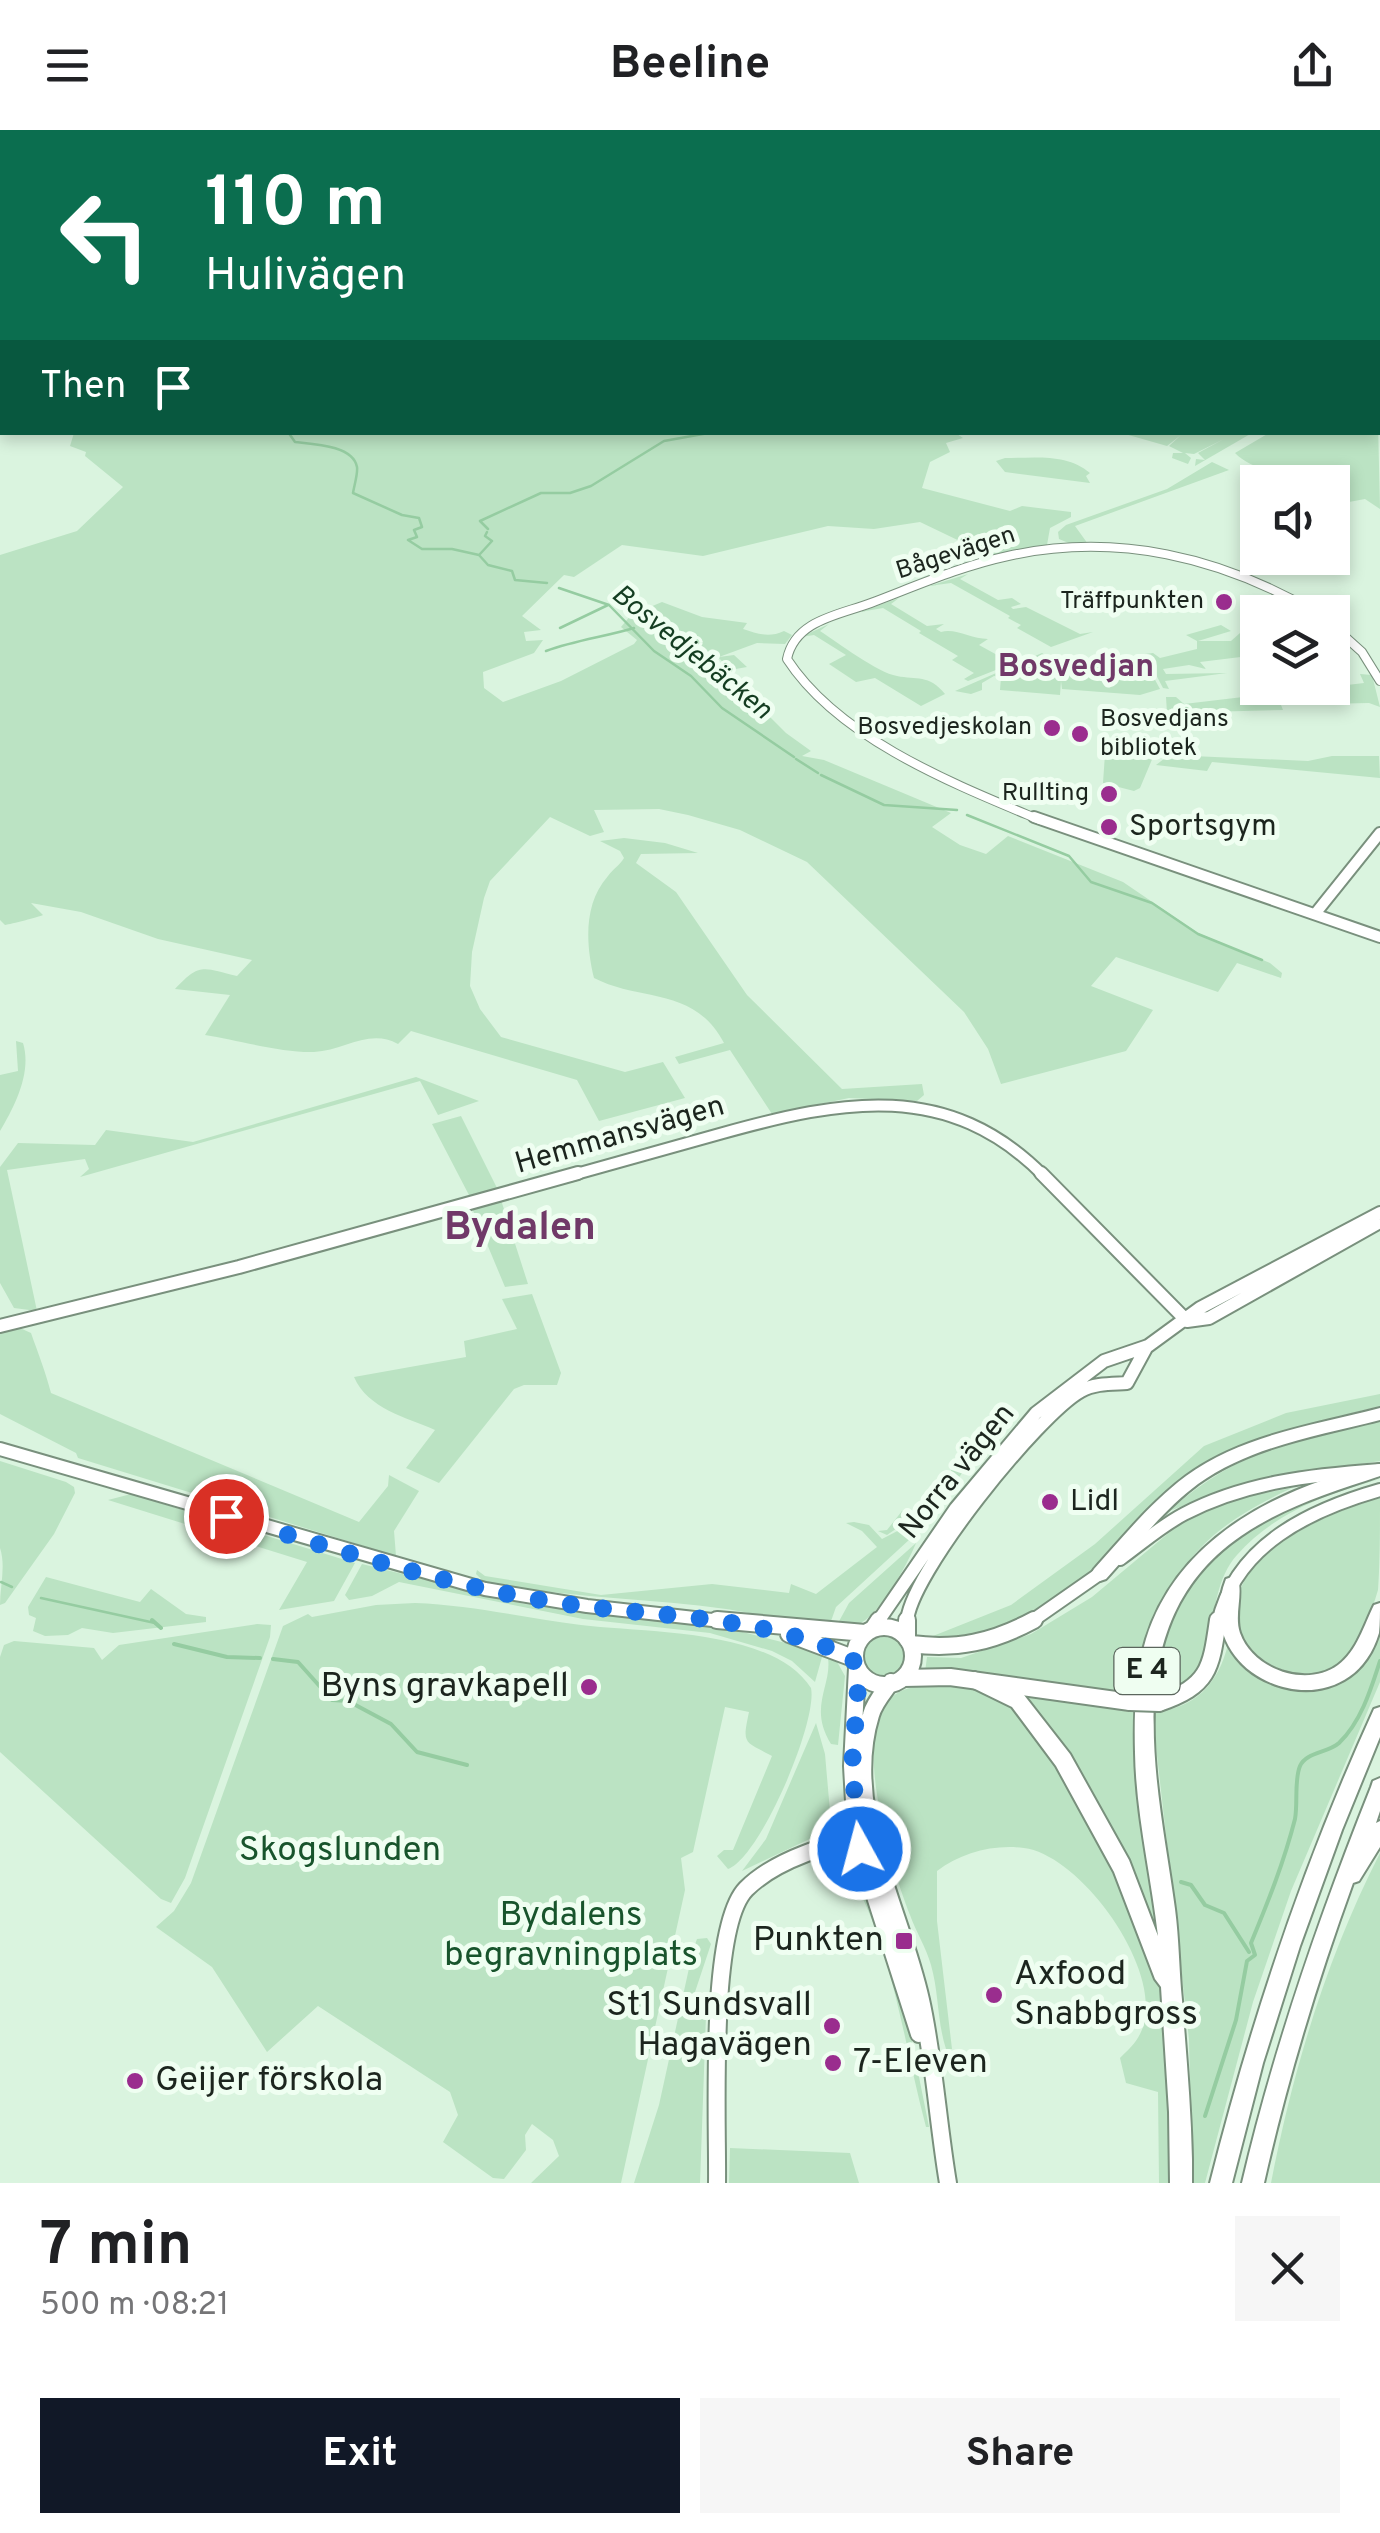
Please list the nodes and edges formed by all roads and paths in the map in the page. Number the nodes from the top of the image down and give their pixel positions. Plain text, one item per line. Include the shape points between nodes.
1 (1283, 595) edge
2 (1350, 641) edge
3 (1380, 681) edge
4 (1380, 833) edge
5 (1315, 914) junction
6 (1380, 936) edge
7 (1380, 1213) edge
8 (1380, 1221) edge
9 (1187, 1320) junction
10 (0, 1326) edge
11 (1148, 1346) junction
12 (1108, 1362) junction
13 (1132, 1372) junction
14 (1110, 1384) junction
15 (1380, 1414) edge
16 (0, 1448) edge
17 (1380, 1470) edge
18 (1380, 1490) edge
19 (1100, 1574) junction
20 (1232, 1584) junction
21 (1380, 1610) edge
22 (761, 1625) junction
23 (869, 1631) junction
24 (909, 1642) junction
25 (855, 1663) junction
26 (897, 1680) junction
27 (976, 1680) junction
28 (1380, 1715) edge
29 (1380, 1788) edge
30 (1380, 1830) edge
31 (866, 1842) junction
32 (1334, 1905) junction
33 (1172, 1997) junction
34 (717, 2183) edge
35 (948, 2183) edge
36 (1180, 2183) edge
37 (1221, 2183) edge
38 (1253, 2183) edge

1 - 5 street, Bågevägen via 1193,559 1060,547 989,561 834,616 802,631 790,646 790,668 863,732 939,776 1047,823
2 - 3 street
4 - 5 street
5 - 6 street
7 - 9 street, Norra vägen
8 - 9 street, Norra vägen via 1209,1318
9 - 10 street, Hemmansvägen via 1010,1144 939,1112 867,1103 778,1118 240,1268
9 - 11 street, Norra vägen
11 - 12 street, Norra vägen
11 - 13 street, Norra vägen
12 - 13 street via 1126,1363
12 - 14 street via 1098,1373
12 - 23 street, Norra vägen via 1018,1430
13 - 14 street via 1127,1383
14 - 24 street, Norra vägen via 1079,1392 1026,1438 917,1588 908,1608
15 - 19 highway via 1266,1443 1219,1463 1180,1491
16 - 22 street via 454,1582 552,1602
17 - 19 street via 1292,1479 1210,1502
17 - 33 highway, E 4 via 1308,1490 1234,1529 1199,1561 1164,1618 1147,1672 1144,1751
18 - 20 street via 1333,1503 1283,1530
19 - 24 street via 1054,1612 994,1640 954,1650
20 - 21 highway via 1230,1623 1240,1651 1265,1672 1297,1683 1333,1679 1349,1668
20 - 27 street, bridge via 1204,1679 1181,1696 1130,1702
22 - 23 street
22 - 25 street
23 - 24 street via 889,1629
23 - 25 street via 855,1642
24 - 26 street via 914,1660
25 - 26 street via 868,1678
25 - 31 street via 852,1766
26 - 27 street
26 - 31 street via 876,1699 865,1740
27 - 33 highway, E 4 via 1018,1701 1063,1760 1122,1867
28 - 37 highway via 1266,2008
29 - 32 highway
30 - 32 highway
31 - 34 street via 780,1867 747,1888 728,1925
31 - 35 street via 921,1998
32 - 38 highway
33 - 36 highway, E 4

